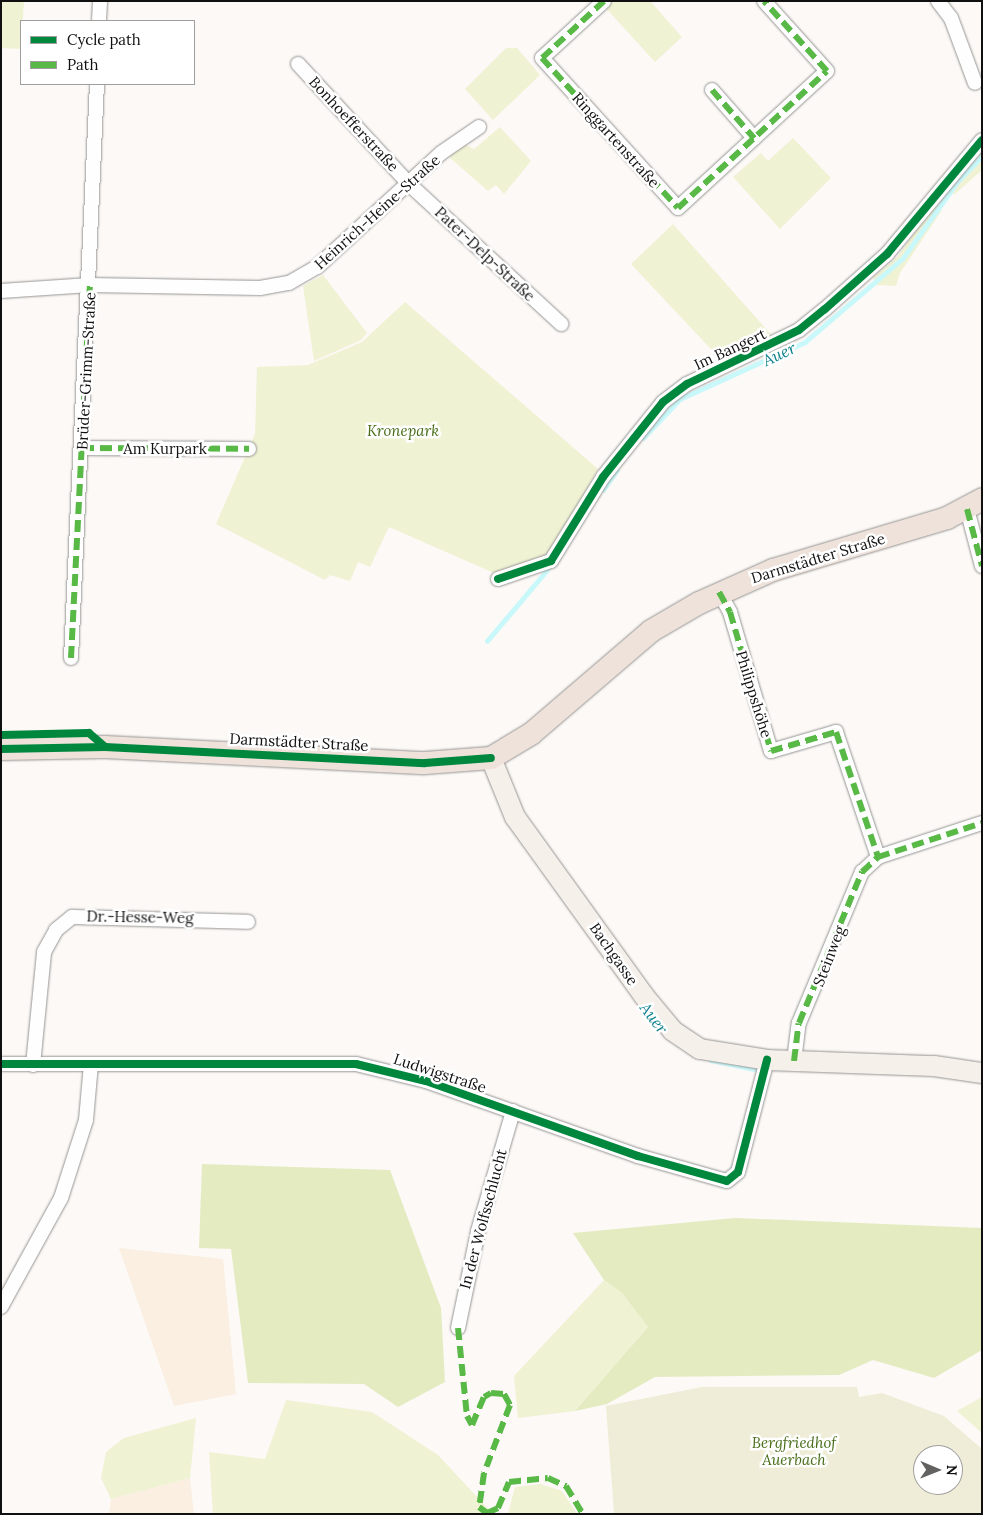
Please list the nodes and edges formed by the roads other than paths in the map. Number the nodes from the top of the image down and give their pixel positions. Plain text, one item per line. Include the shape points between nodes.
1 (100, 1) edge
2 (604, 1) edge
3 (764, 1) edge
4 (938, 1) edge
5 (99, 20) edge
6 (298, 64) dead end
7 (975, 84) dead end
8 (97, 85) edge
9 (712, 90) dead end
10 (479, 127) dead end
11 (754, 138) junction
12 (982, 140) edge
13 (409, 184) junction
14 (90, 285) junction
15 (1, 291) edge
16 (561, 324) dead end
17 (82, 448) junction
18 (249, 449) dead end
19 (974, 504) edge
20 (982, 566) edge
21 (498, 579) dead end
22 (719, 592) junction
23 (71, 658) dead end
24 (1, 749) edge
25 (491, 758) junction
26 (982, 823) edge
27 (878, 857) junction
28 (248, 922) dead end
29 (767, 1060) junction
30 (794, 1061) junction
31 (1, 1064) edge
32 (91, 1064) junction
33 (33, 1065) junction
34 (982, 1073) edge
35 (513, 1112) junction
36 (1, 1307) edge
37 (458, 1328) dead end

1 - 5 street
2 - 11 street, Ringgartenstraße via 542,58 678,208
3 - 11 street, Ringgartenstraße via 827,71
4 - 7 street via 950,18
6 - 13 street, Bonhoefferstraße
8 - 14 street, Brüder-Grimm-Straße
9 - 11 street
10 - 13 street, Heinrich-Heine-Straße
12 - 21 street, Im Bangert via 888,254 800,330 687,384 663,402 603,476 551,561
13 - 14 street, Heinrich-Heine-Straße via 318,267 283,285
13 - 16 street, Pater-Delp-Straße
14 - 15 street, Heinrich-Heine-Straße
14 - 17 street, Brüder-Grimm-Straße
17 - 18 street, Am Kurpark
17 - 23 street, Brüder-Grimm-Straße
19 - 20 street
19 - 22 main road, Darmstädter Straße via 924,526 773,570
22 - 25 main road, Darmstädter Straße via 650,631 526,738
22 - 27 street, Philippshöhe via 730,612 771,751 836,732
24 - 25 main road, Darmstädter Straße via 105,747 425,763
25 - 29 main road, Bachgasse via 515,817 673,1031 700,1049
26 - 27 street
27 - 30 street, Steinweg via 862,872 799,1023
28 - 33 street, Dr.-Hesse-Weg via 72,917 56,930 44,952
29 - 30 main road, Bachgasse
29 - 35 street, Ludwigstraße via 738,1172 731,1180 638,1156
30 - 34 main road, Bachgasse via 934,1066
31 - 33 street, Ludwigstraße
32 - 33 street, Ludwigstraße
32 - 35 street, Ludwigstraße via 356,1064 426,1081
32 - 36 street via 86,1120 61,1198
35 - 37 street, In der Wolfsschlucht via 476,1239

